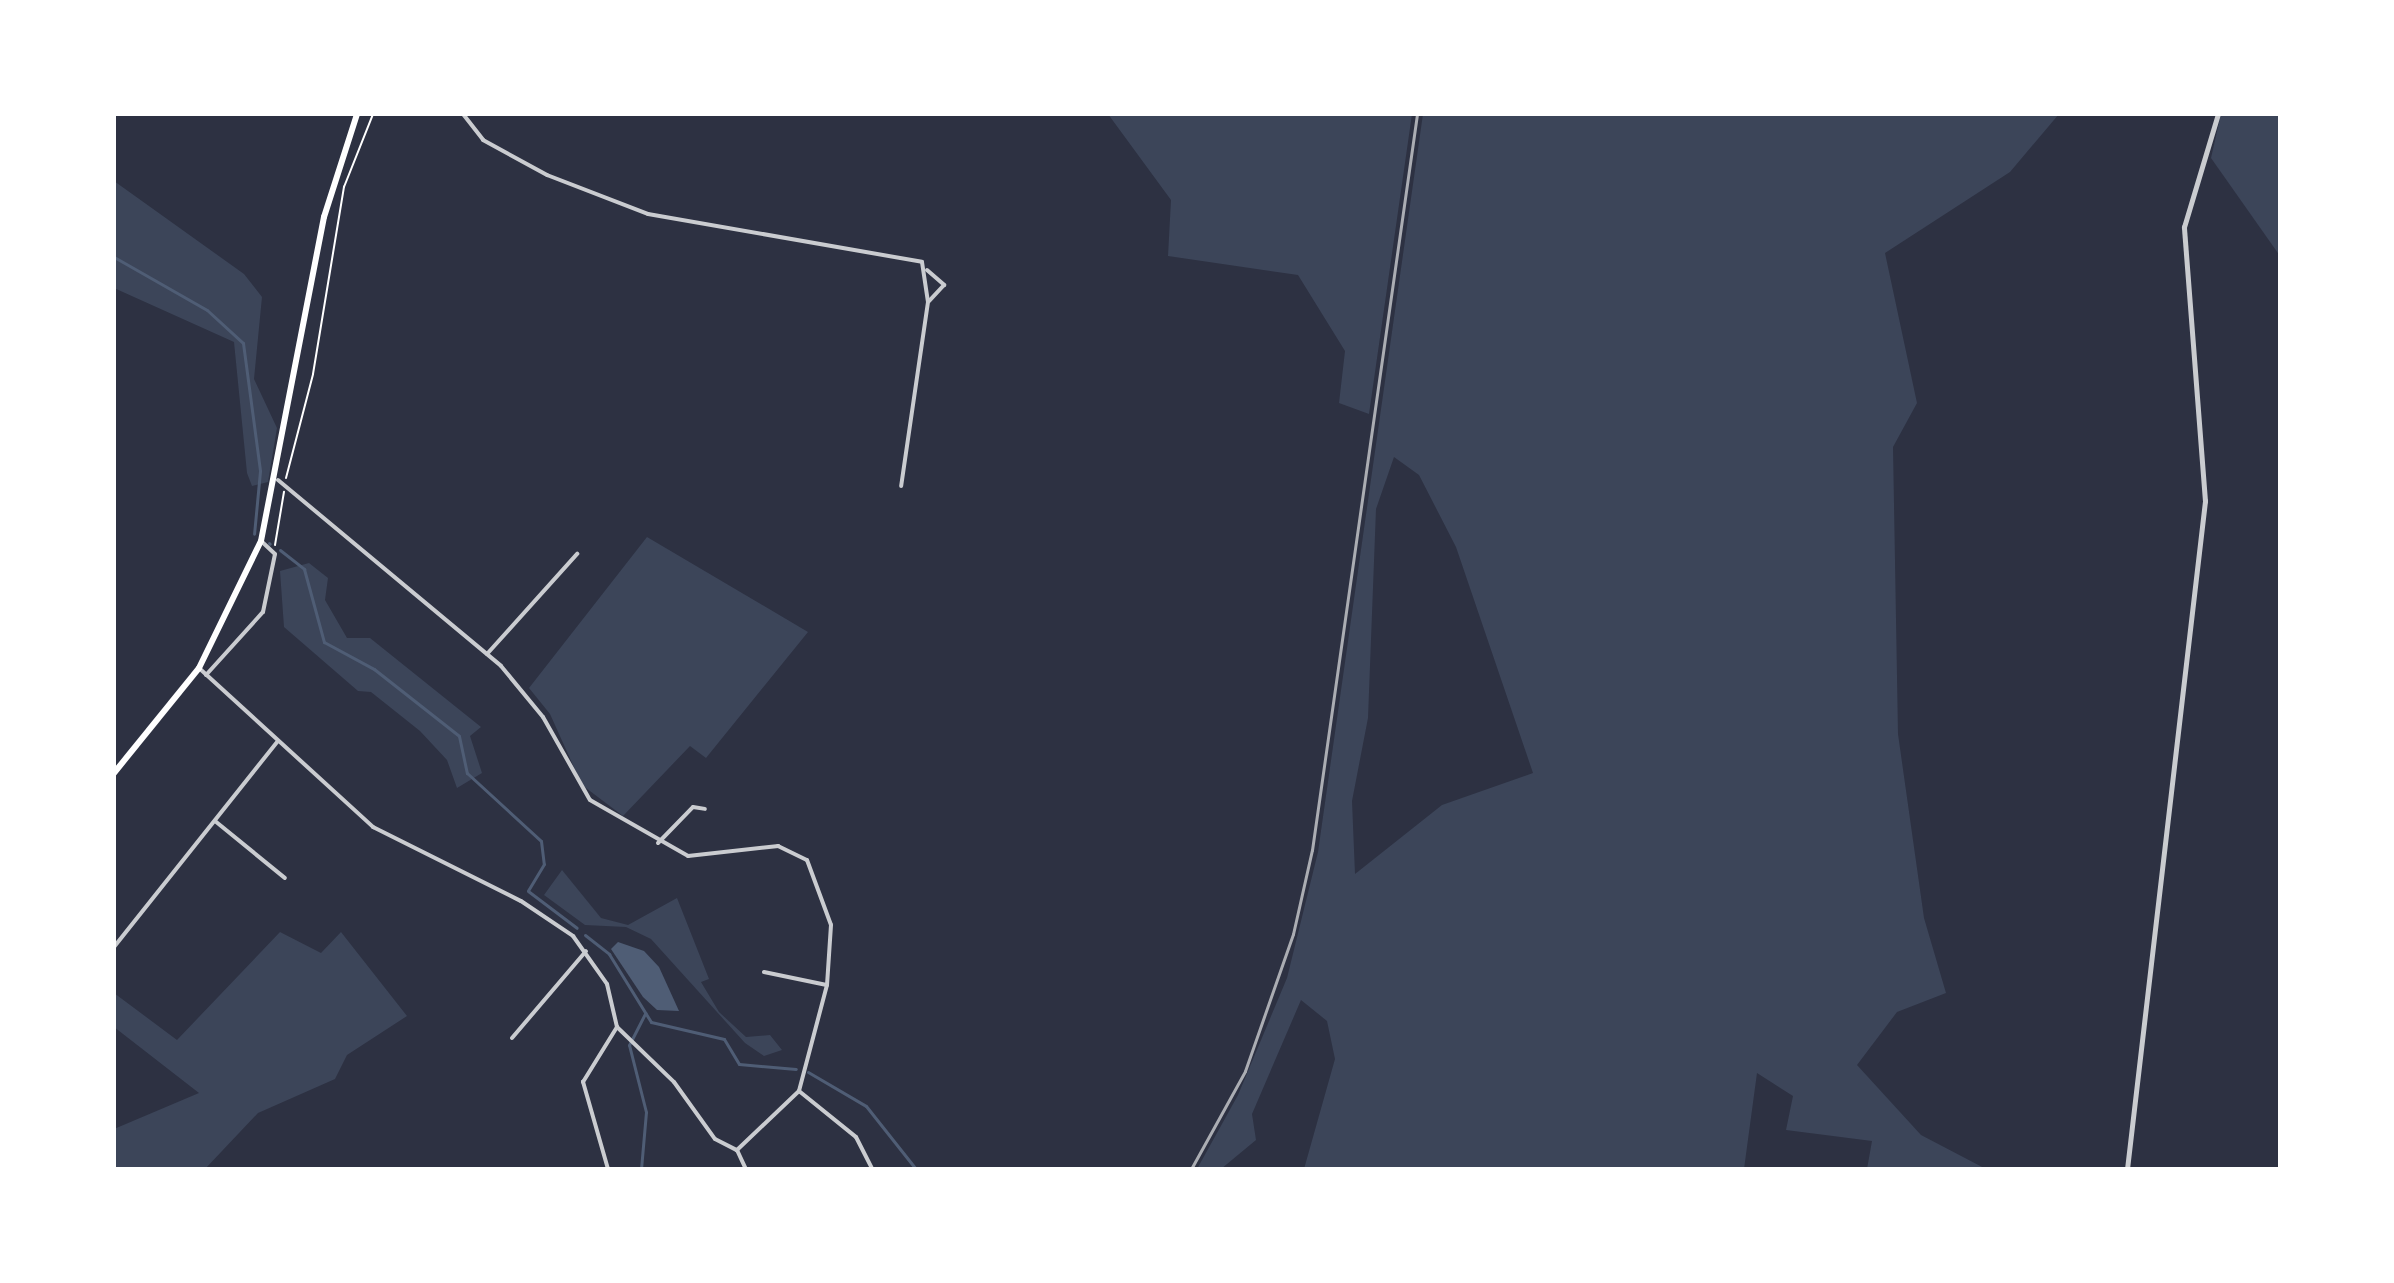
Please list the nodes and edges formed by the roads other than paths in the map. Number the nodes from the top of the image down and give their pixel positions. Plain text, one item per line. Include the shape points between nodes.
1 (357, 114) edge
2 (463, 114) edge
3 (2218, 114) edge
4 (927, 270) junction
5 (928, 302) junction
6 (281, 482) junction
7 (901, 486) dead end
8 (261, 541) junction
9 (577, 554) dead end
10 (487, 654) junction
11 (199, 668) junction
12 (206, 675) junction
13 (277, 742) junction
14 (114, 773) edge
15 (705, 809) dead end
16 (215, 821) junction
17 (658, 843) junction
18 (285, 878) dead end
19 (114, 947) edge
20 (586, 951) junction
21 (764, 972) dead end
22 (827, 985) junction
23 (617, 1027) junction
24 (512, 1038) dead end
25 (799, 1091) junction
26 (737, 1150) junction
27 (608, 1169) edge
28 (746, 1169) edge
29 (872, 1169) edge
30 (2127, 1169) edge

1 - 6 main road via 324,217
2 - 4 street via 483,140 547,175 648,214 892,253
3 - 30 street via 2184,227 2205,501
4 - 5 street
4 - 5 street via 944,285
5 - 7 street
6 - 8 main road
6 - 10 street via 331,531
8 - 11 main road
8 - 12 street via 275,554 263,612
9 - 10 street
10 - 17 street via 543,717 577,786
11 - 12 street
11 - 14 main road
12 - 13 street
13 - 16 street
13 - 20 street via 373,827 521,901
15 - 17 street via 693,807
16 - 18 street
16 - 19 street
17 - 22 street via 706,858 778,846 807,860 831,925
20 - 23 street via 607,984
20 - 24 street
21 - 22 street
22 - 25 street
23 - 26 street via 674,1082 715,1139
23 - 27 street via 583,1082
25 - 26 street
25 - 29 street via 856,1137
26 - 28 street

